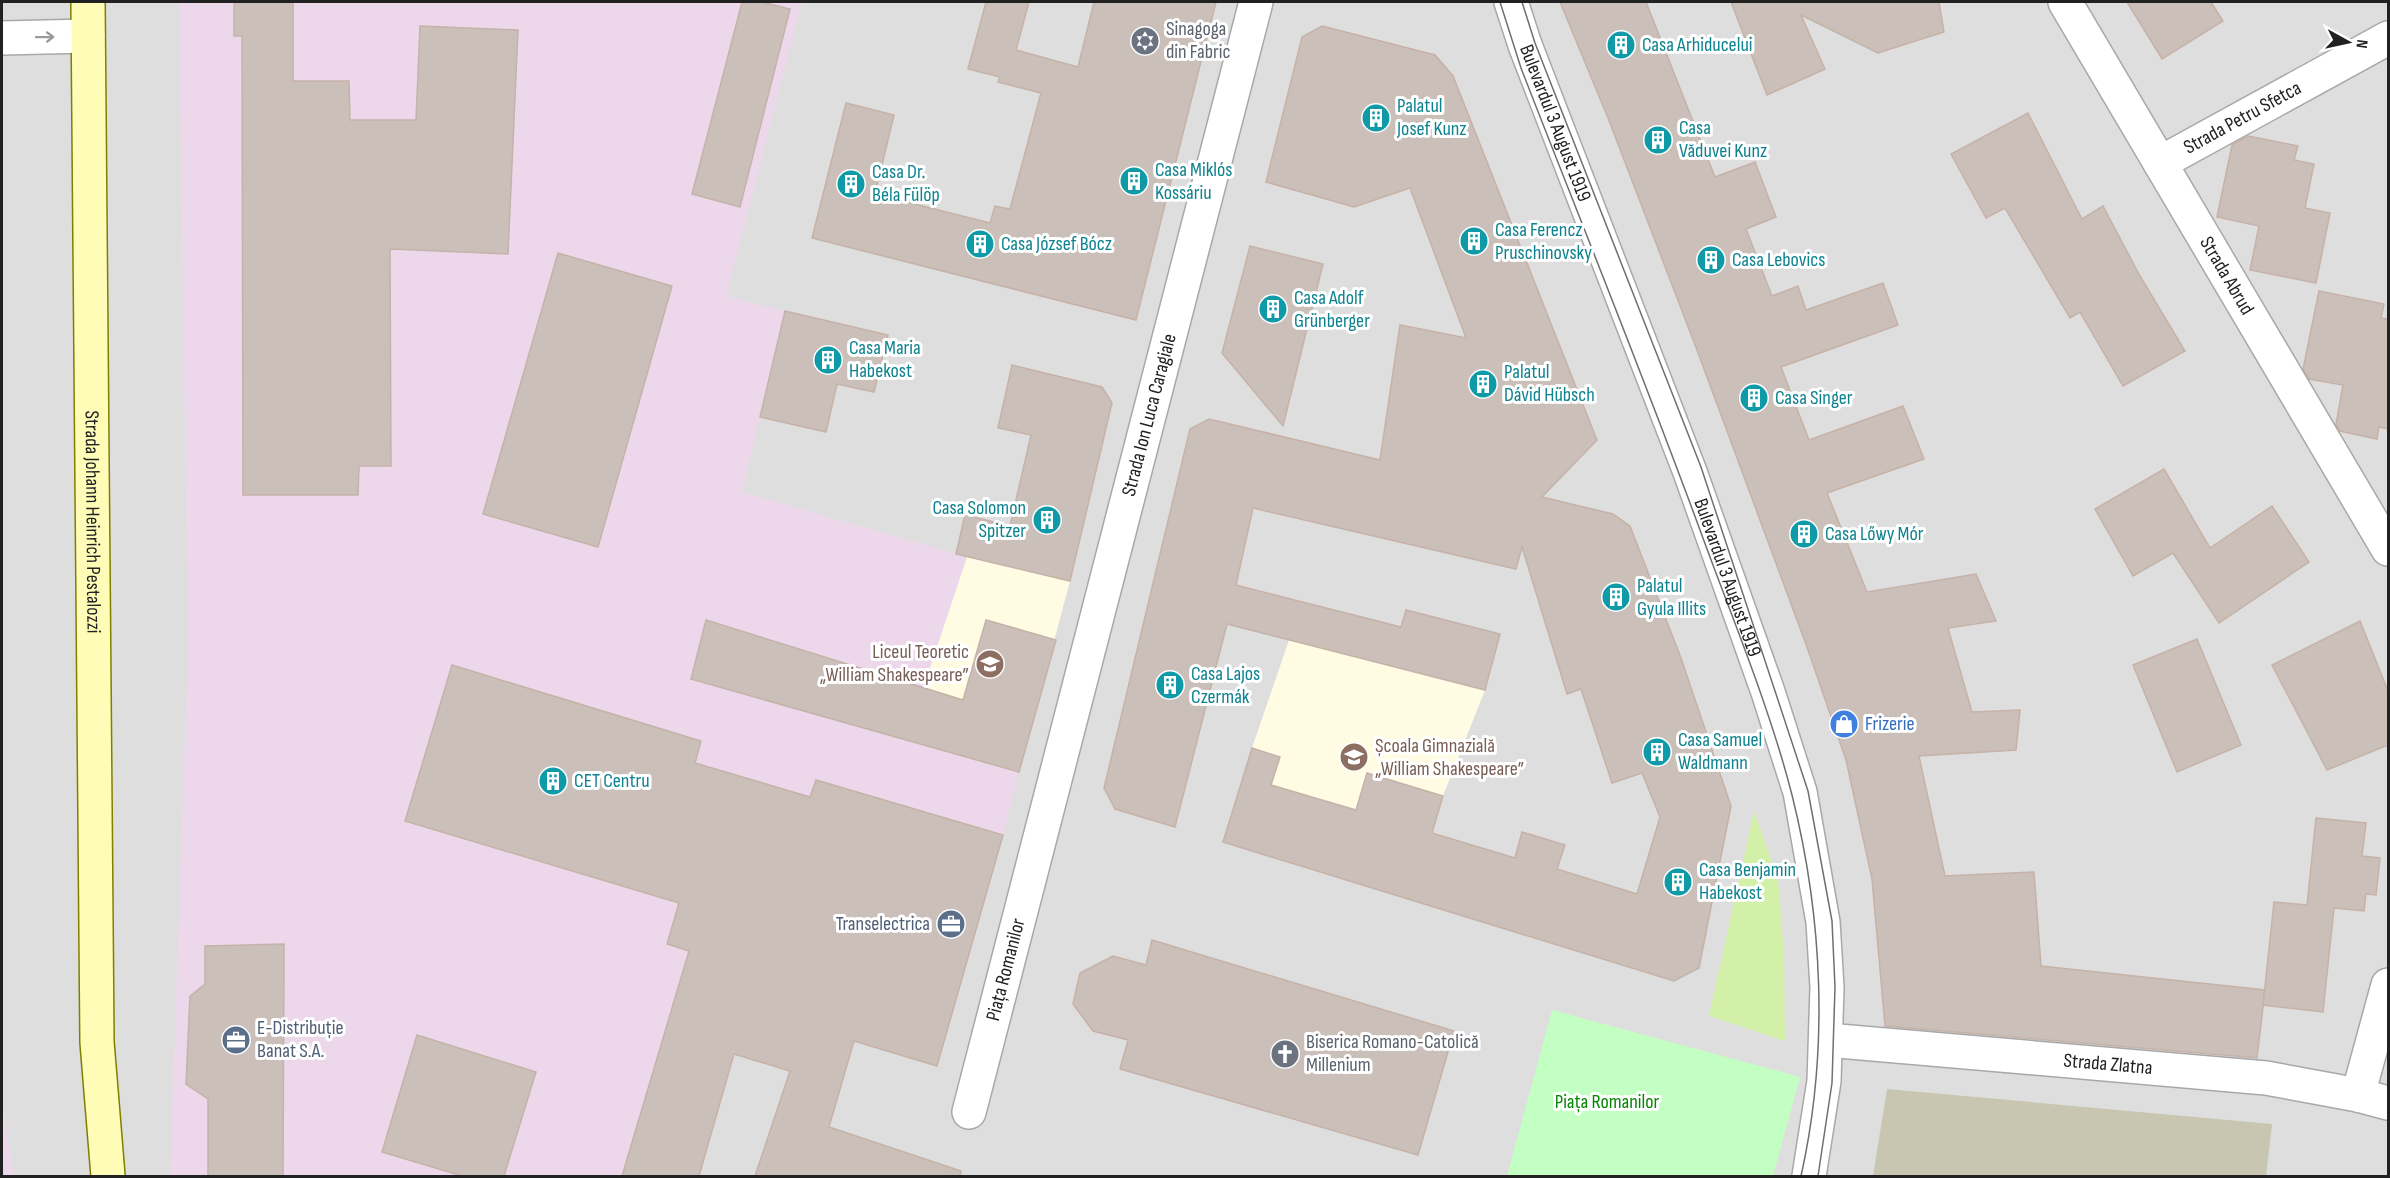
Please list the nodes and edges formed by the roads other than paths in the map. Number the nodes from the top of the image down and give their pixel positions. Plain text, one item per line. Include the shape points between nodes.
1 (88, 2) edge
2 (1256, 2) edge
3 (1512, 2) edge
4 (2065, 2) edge
5 (88, 36) junction
6 (2, 38) edge
7 (2388, 38) edge
8 (2160, 163) junction
9 (2388, 549) edge
10 (1043, 828) joint
11 (2388, 985) edge
12 (1827, 1040) junction
13 (97, 1042) junction
14 (2373, 1099) edge
15 (969, 1112) dead end
16 (84, 1176) edge
17 (108, 1176) edge
18 (1809, 1176) edge

1 - 5 main road, Strada Johann Heinrich Pestalozzi
2 - 10 street, Strada Ion Luca Caragiale
3 - 12 street, Bulevardul 3 August 1919 via 1525,45 1690,472 1800,792 1823,922
4 - 8 street, Strada Abrud
6 -> 5 street
5 - 13 main road, Strada Johann Heinrich Pestalozzi
7 - 8 street, Strada Petru Sfetca
8 - 9 street, Strada Abrud
10 - 15 street, Piața Romanilor
11 - 14 street
12 - 14 street, Strada Zlatna via 2266,1078
12 - 18 street, Bulevardul 3 August 1919
13 - 16 main road, Strada Johann Heinrich Pestalozzi
13 - 17 main road, Strada Johann Heinrich Pestalozzi

